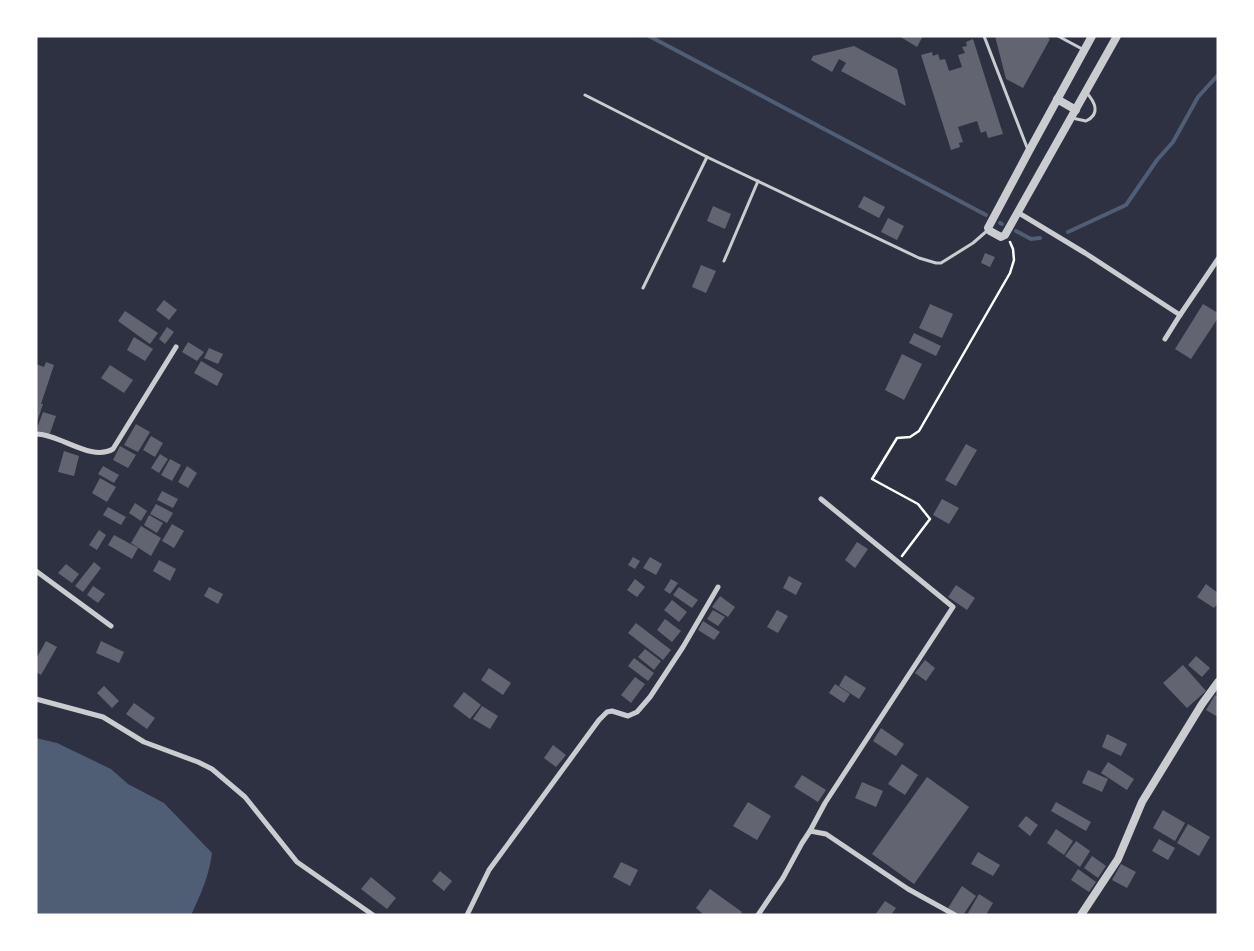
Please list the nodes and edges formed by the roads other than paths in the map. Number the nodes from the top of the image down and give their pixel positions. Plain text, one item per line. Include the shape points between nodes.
1 (984, 36) edge
2 (1058, 36) edge
3 (1092, 36) edge
4 (1117, 36) edge
5 (1084, 50) junction
6 (1086, 92) junction
7 (585, 95) dead end
8 (1057, 99) junction
9 (1076, 110) junction
10 (1072, 118) junction
11 (1028, 151) junction
12 (708, 157) junction
13 (758, 181) junction
14 (1017, 212) junction
15 (989, 230) junction
16 (1218, 259) edge
17 (724, 261) dead end
18 (643, 288) dead end
19 (1180, 315) junction
20 (1165, 339) dead end
21 (176, 347) dead end
22 (36, 434) edge
23 (821, 500) dead end
24 (36, 571) edge
25 (718, 587) dead end
26 (111, 626) dead end
27 (1218, 682) edge
28 (36, 699) edge
29 (810, 831) junction
30 (373, 915) edge
31 (467, 915) edge
32 (758, 915) edge
33 (955, 915) edge
34 (1081, 915) edge

1 - 11 lane
2 - 5 lane
3 - 5 street
4 - 6 street
5 - 8 street
6 - 9 street
6 - 10 lane via 1096,106 1093,116 1086,121
7 - 12 lane
8 - 9 street
8 - 11 street
9 - 10 street
10 - 14 street
11 - 15 street
12 - 13 lane
12 - 18 lane
13 - 15 lane via 919,258 936,263 973,243
13 - 17 lane
14 - 15 street via 1005,235 1001,237
14 - 19 street
16 - 19 street
19 - 20 street
21 - 22 street via 113,449 100,453
23 - 29 street via 953,607
24 - 26 street
25 - 31 street via 683,647 637,712 628,716 607,712 599,720 489,870
27 - 34 street via 1142,802 1118,859
28 - 30 street via 103,717 144,742 212,770 245,797 297,862
29 - 32 street
29 - 33 street via 826,834 908,889

